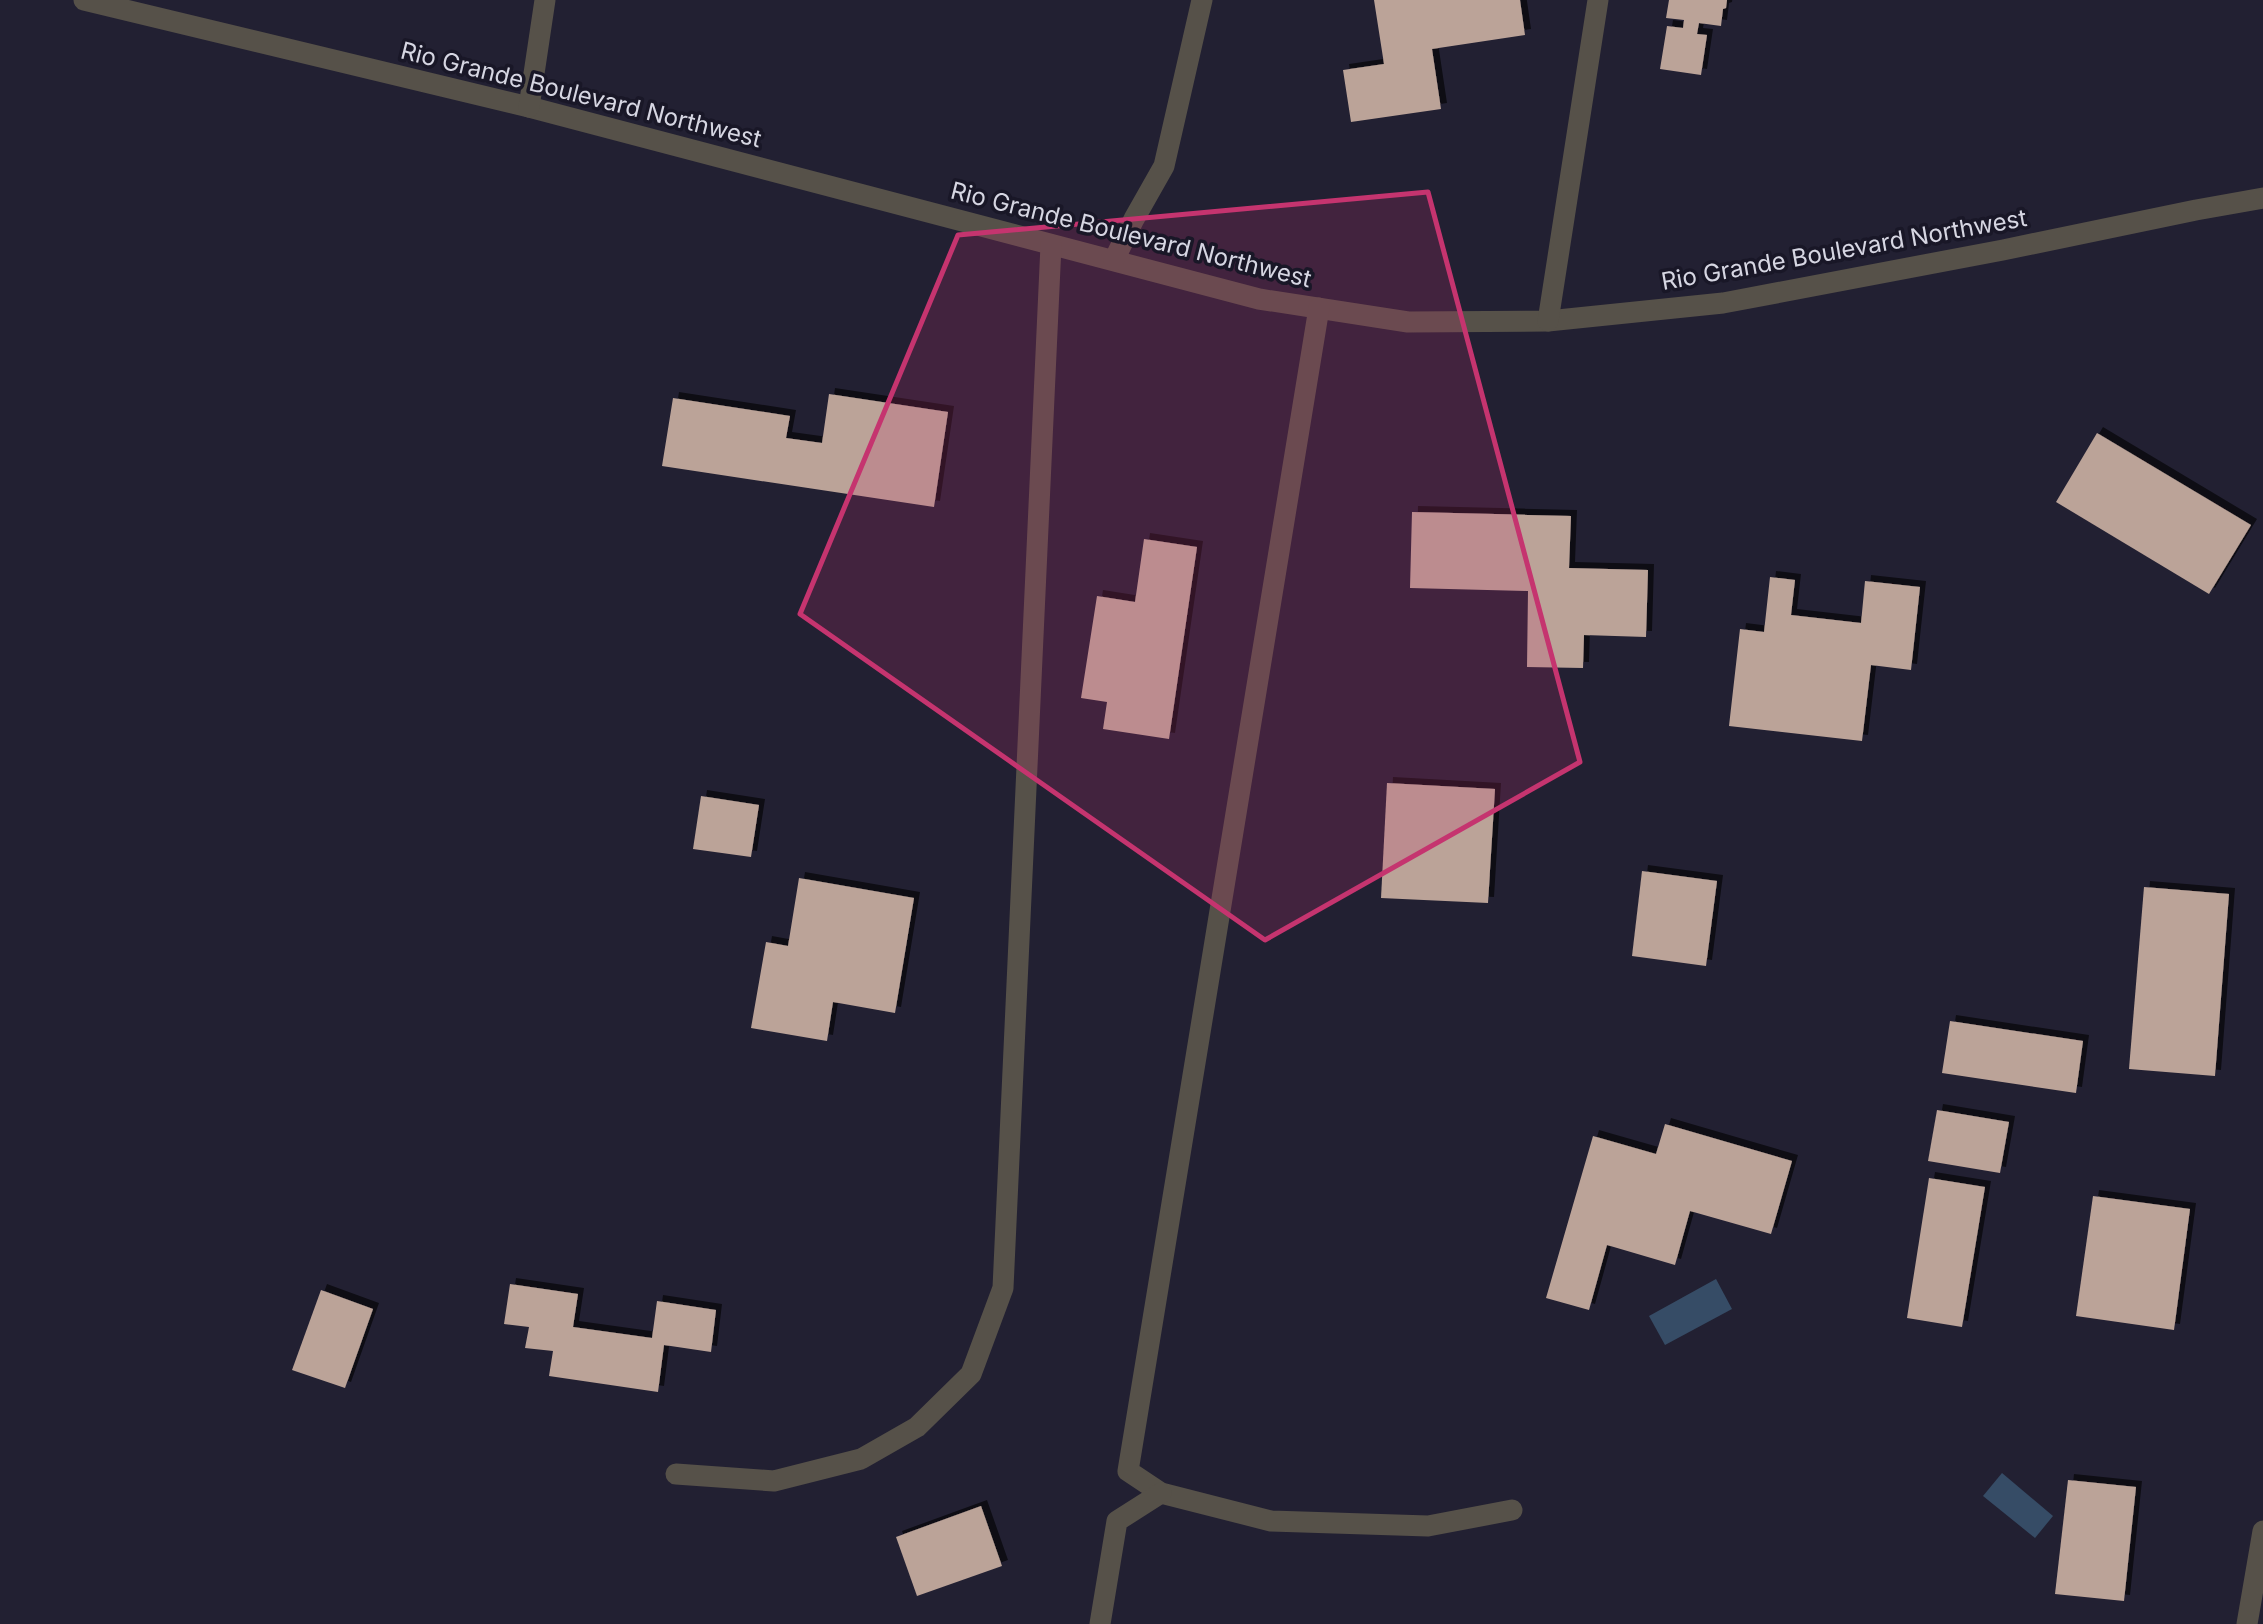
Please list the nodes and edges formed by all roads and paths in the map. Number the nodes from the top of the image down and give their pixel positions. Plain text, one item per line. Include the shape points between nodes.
1 (84, 0) edge
2 (545, 0) edge
3 (1202, 0) edge
4 (1598, 0) edge
5 (529, 107) junction
6 (2263, 198) edge
7 (1051, 245) junction
8 (1114, 260) junction
9 (1319, 309) junction
10 (1548, 321) junction
11 (676, 1474) dead end
12 (1161, 1493) junction
13 (1512, 1510) dead end
14 (2263, 1531) edge
15 (1100, 1624) edge
16 (2247, 1624) edge

1 - 5 street, Rio Grande Boulevard Northwest
2 - 5 street
3 - 8 street via 1164,166
4 - 10 street
5 - 7 street, Rio Grande Boulevard Northwest
6 - 10 street, Rio Grande Boulevard Northwest via 1723,303
7 - 8 street, Rio Grande Boulevard Northwest
7 - 11 street via 1003,1289 971,1374 917,1427 861,1459 774,1481
8 - 9 street, Rio Grande Boulevard Northwest via 1259,299
9 - 10 street, Rio Grande Boulevard Northwest via 1408,322
9 - 12 street via 1128,1471
12 - 13 street via 1271,1521 1428,1525
12 - 15 street via 1116,1521
14 - 16 street

